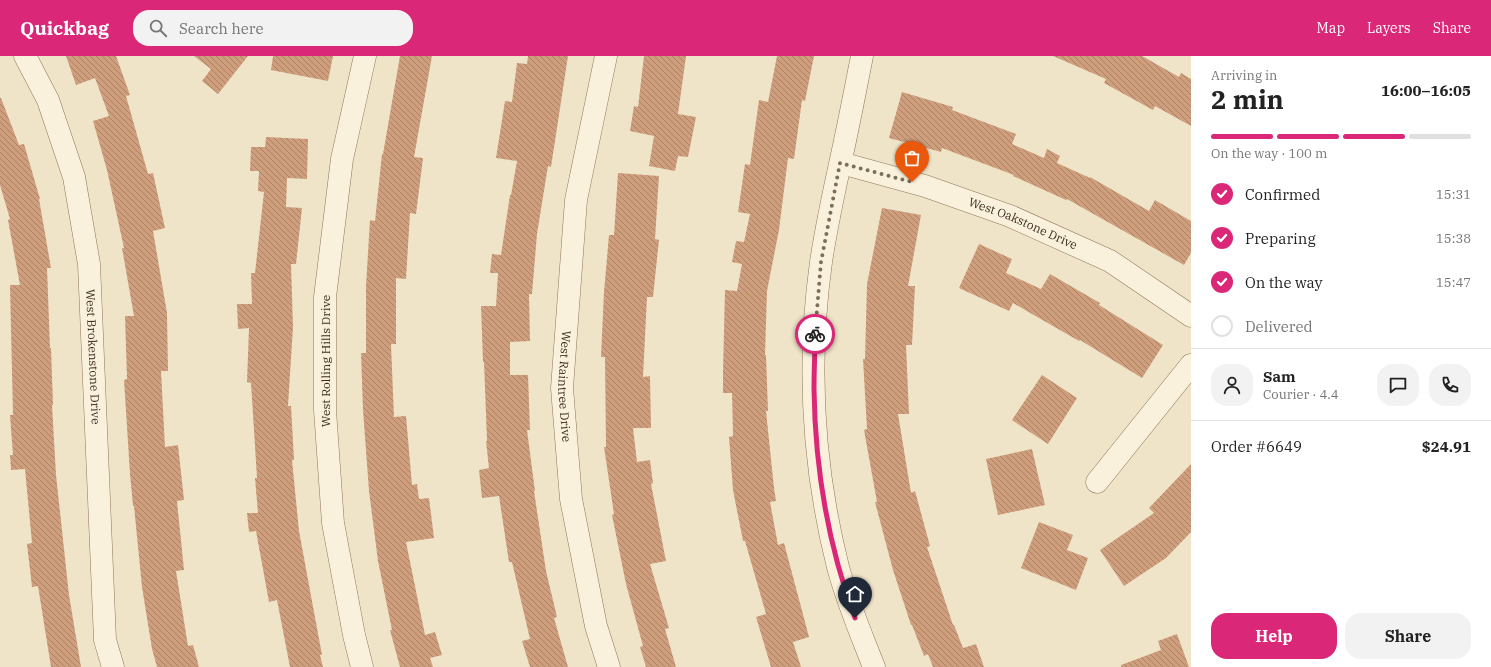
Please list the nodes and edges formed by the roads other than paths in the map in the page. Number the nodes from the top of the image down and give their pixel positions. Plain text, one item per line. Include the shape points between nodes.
1 (25, 56) edge
2 (365, 56) edge
3 (606, 56) edge
4 (862, 56) edge
5 (840, 163) junction
6 (1191, 316) edge
7 (1191, 365) edge
8 (1097, 482) dead end
9 (113, 667) edge
10 (362, 667) edge
11 (609, 667) edge
12 (874, 667) edge

1 - 9 street, West Brokenstone Drive via 48,100 74,177 89,264 106,640
2 - 10 street, West Rolling Hills Drive via 342,159 325,297 325,402 333,522
3 - 11 street, West Raintree Drive via 576,200 562,388 571,500 596,626
4 - 5 street
5 - 6 street, West Oakstone Drive via 925,186 1010,216 1110,261
5 - 12 street via 826,231 817,302 814,389 816,427 821,482 839,568
7 - 8 street

